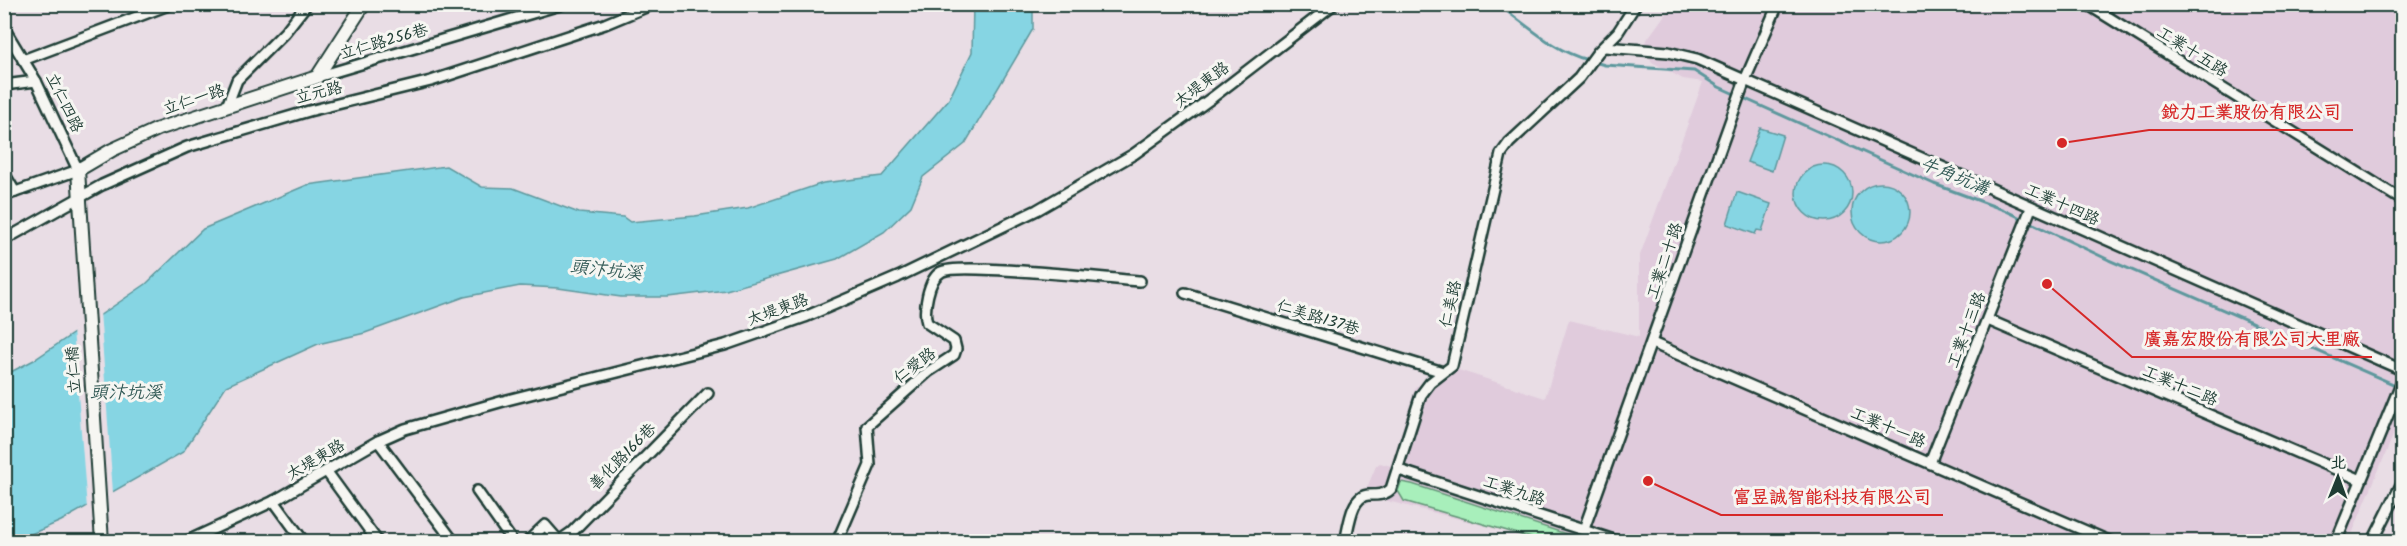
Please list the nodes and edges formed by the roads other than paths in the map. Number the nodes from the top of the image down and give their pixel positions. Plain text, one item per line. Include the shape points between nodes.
1 (171, 4) edge
2 (307, 4) edge
3 (364, 4) edge
4 (562, 4) edge
5 (653, 4) edge
6 (1334, 4) edge
7 (1636, 4) edge
8 (1778, 4) edge
9 (2087, 4) edge
10 (5, 30) edge
11 (1601, 49) junction
12 (23, 60) junction
13 (317, 77) junction
14 (36, 81) junction
15 (1744, 83) junction
16 (4, 85) edge
17 (226, 106) junction
18 (78, 170) junction
19 (4, 173) edge
20 (15, 192) junction
21 (4, 196) edge
22 (81, 196) junction
23 (2403, 200) edge
24 (2030, 210) junction
25 (4, 240) edge
26 (1140, 281) dead end
27 (1185, 293) dead end
28 (1988, 320) junction
29 (1652, 343) junction
30 (2403, 370) edge
31 (1443, 372) junction
32 (2403, 381) edge
33 (708, 393) dead end
34 (378, 441) junction
35 (1930, 463) junction
36 (1399, 470) junction
37 (327, 472) junction
38 (2361, 480) junction
39 (2403, 483) edge
40 (477, 491) dead end
41 (274, 501) junction
42 (1584, 529) junction
43 (2374, 539) dead end
44 (558, 541) edge
45 (102, 542) edge
46 (185, 542) edge
47 (304, 542) edge
48 (378, 542) edge
49 (454, 542) edge
50 (513, 542) edge
51 (527, 542) edge
52 (837, 542) edge
53 (1345, 542) edge
54 (1620, 542) edge
55 (2111, 542) edge
56 (2336, 542) edge

1 - 12 street
2 - 17 street via 237,80
3 - 13 street
4 - 13 street, 立仁路256巷
5 - 22 street, 立元路 via 605,24 431,81 197,144
6 - 34 street, 太堤東路 via 1134,154 1037,210 898,277 805,317 725,345 507,400 405,429
7 - 11 street, 仁美路
8 - 15 street, 工業二十路
9 - 23 street, 工業十五路
10 - 12 street, 立仁四路
11 - 15 street, 工業十四路 via 1682,55
11 - 31 street, 仁美路 via 1579,78 1501,154 1452,366
12 - 14 street, 立仁四路
13 - 17 street, 立仁一路
14 - 16 street
14 - 18 street, 立仁四路
15 - 24 street, 工業十四路
15 - 29 street, 工業二十路
17 - 18 street, 立仁一路 via 142,136
18 - 20 street, 立仁一路
18 - 22 street, 立仁四路
19 - 20 street
20 - 21 street, 立仁一路
22 - 25 street, 立元路
22 - 45 street, 立仁橋
24 - 28 street, 工業十三路
24 - 30 street, 工業十四路
26 - 52 street, 仁愛路 via 1005,271 940,272 933,279 925,316 927,323 954,342 954,355 928,372 867,426 870,465
27 - 31 street, 仁美路137巷
28 - 35 street, 工業十三路
28 - 38 street, 工業十二路
29 - 35 street, 工業十一路
29 - 42 street, 工業二十路
31 - 36 street, 仁美路 via 1421,395
32 - 38 street
33 - 44 street, 善化路166巷 via 572,532
34 - 37 street, 太堤東路
34 - 49 street
35 - 55 street, 工業十一路
36 - 42 street, 工業九路
36 - 53 street, 仁美路 via 1389,492 1364,495 1357,501
37 - 41 street, 太堤東路
37 - 48 street
38 - 56 street
39 - 43 street
40 - 50 street
41 - 46 street, 太堤東路
41 - 47 street
42 - 54 street, 工業九路
44 - 51 street, 善化路166巷 via 545,525

